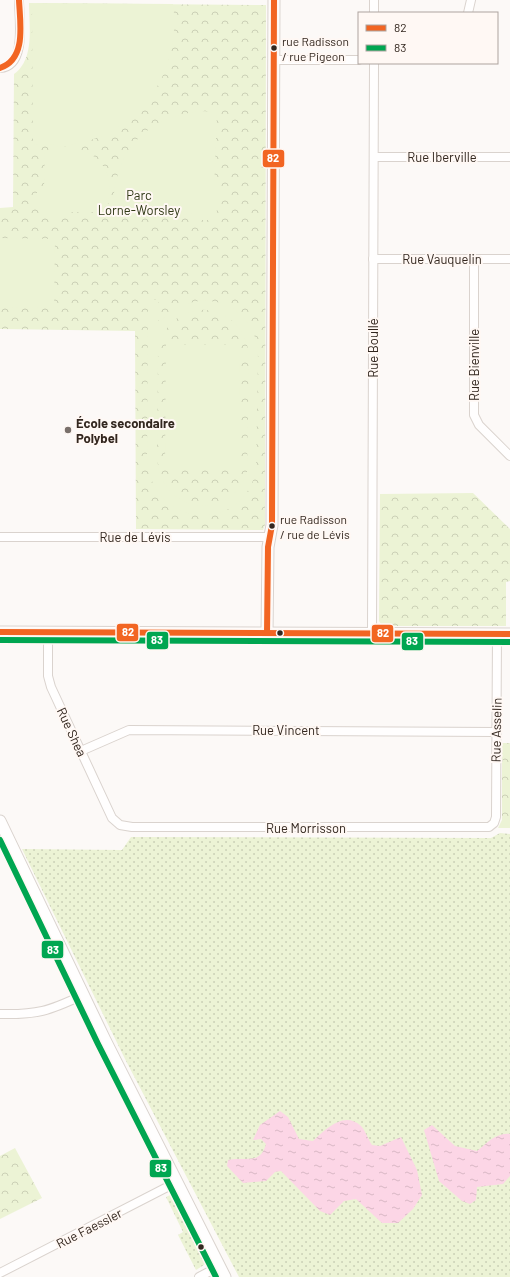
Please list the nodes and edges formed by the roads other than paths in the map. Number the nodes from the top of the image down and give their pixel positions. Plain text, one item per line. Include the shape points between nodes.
1 (19, 0) edge
2 (274, 0) edge
3 (374, 0) edge
4 (471, 0) edge
5 (374, 12) edge
6 (468, 12) edge
7 (274, 60) junction
8 (358, 60) edge
9 (374, 64) edge
10 (0, 68) edge
11 (374, 157) junction
12 (510, 157) edge
13 (373, 259) junction
14 (474, 259) junction
15 (510, 259) edge
16 (510, 456) edge
17 (0, 537) edge
18 (270, 538) junction
19 (48, 631) junction
20 (0, 632) edge
21 (267, 633) junction
22 (372, 633) junction
23 (497, 634) junction
24 (510, 634) edge
25 (496, 732) junction
26 (80, 751) junction
27 (0, 821) edge
28 (120, 825) joint
29 (492, 825) joint
30 (82, 995) junction
31 (0, 1014) edge
32 (177, 1182) junction
33 (220, 1266) junction
34 (0, 1273) edge
35 (199, 1277) edge
36 (226, 1277) edge

1 - 10 street via 17,57 12,64
2 - 7 street
3 - 5 street
4 - 6 street
7 - 8 street
7 - 18 street
9 - 11 street, Rue Boullé
11 - 12 street, Rue Iberville
11 - 13 street, Rue Boullé
13 - 14 street, Rue Vauquelin
13 - 22 street, Rue Boullé
14 - 15 street, Rue Vauquelin
14 - 16 street, Rue Bienville via 474,415 479,425
17 - 18 street, Rue de Lévis
18 - 21 street
19 - 20 street
19 - 21 street
19 - 26 street, Rue Shea via 49,682
21 - 22 street
22 - 23 street
23 - 24 street
23 - 25 street, Rue Asselin
25 - 26 street, Rue Vincent via 129,730
25 - 29 street, Rue Asselin via 496,817
26 - 28 street, Rue Shea via 112,818
27 - 30 street
28 - 29 street, Rue Morrisson via 477,828
30 - 31 street via 43,1012
30 - 32 street
32 - 33 street
32 - 34 street, Rue Faessler
33 - 35 street
33 - 36 street

